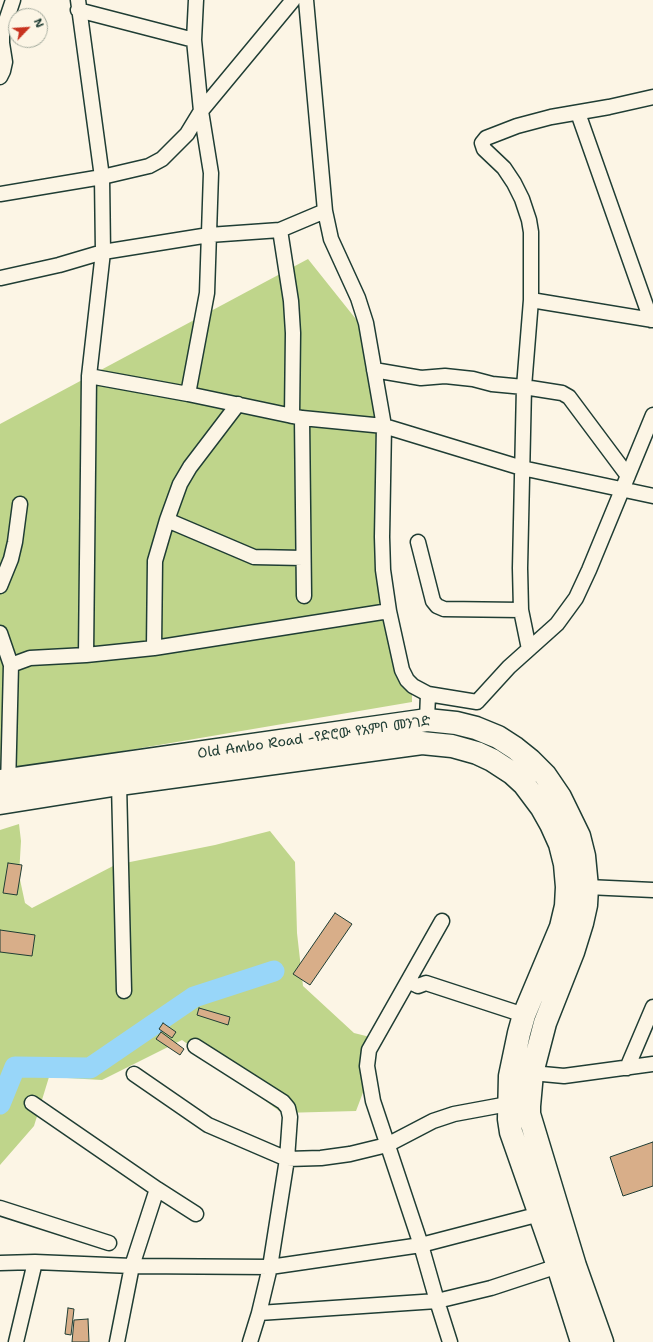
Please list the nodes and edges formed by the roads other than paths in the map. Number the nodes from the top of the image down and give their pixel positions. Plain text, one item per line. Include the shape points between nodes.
1 (12, 0) edge
2 (196, 0) edge
3 (293, 0) edge
4 (306, 0) edge
5 (78, 5) edge
6 (194, 40) junction
7 (0, 77) edge
8 (653, 97) edge
9 (201, 111) junction
10 (578, 113) junction
11 (102, 177) junction
12 (0, 194) edge
13 (325, 211) junction
14 (280, 230) junction
15 (209, 235) junction
16 (103, 252) junction
17 (1, 278) dead end
18 (531, 300) junction
19 (652, 320) edge
20 (374, 370) junction
21 (89, 376) junction
22 (524, 388) junction
23 (188, 394) junction
24 (238, 404) junction
25 (653, 415) edge
26 (297, 417) junction
27 (384, 426) junction
28 (522, 468) junction
29 (628, 476) junction
30 (623, 491) junction
31 (653, 496) edge
32 (20, 504) dead end
33 (167, 520) junction
34 (418, 542) dead end
35 (303, 558) junction
36 (0, 586) edge
37 (304, 596) dead end
38 (520, 610) junction
39 (389, 611) junction
40 (0, 633) edge
41 (154, 648) junction
42 (530, 649) junction
43 (86, 655) junction
44 (12, 665) junction
45 (428, 694) junction
46 (427, 720) junction
47 (4, 780) edge
48 (119, 784) junction
49 (4, 803) edge
50 (560, 819) junction
51 (587, 887) junction
52 (653, 890) edge
53 (442, 921) dead end
54 (408, 981) junction
55 (124, 991) dead end
56 (653, 1007) edge
57 (524, 1015) junction
58 (195, 1046) dead end
59 (653, 1064) edge
60 (627, 1068) junction
61 (532, 1073) junction
62 (134, 1074) dead end
63 (32, 1103) dead end
64 (508, 1104) junction
65 (387, 1145) junction
66 (287, 1159) junction
67 (157, 1189) junction
68 (0, 1208) edge
69 (196, 1214) dead end
70 (540, 1214) junction
71 (109, 1243) dead end
72 (422, 1245) junction
73 (35, 1262) junction
74 (0, 1263) edge
75 (132, 1266) junction
76 (558, 1266) junction
77 (270, 1267) junction
78 (437, 1301) junction
79 (259, 1313) junction
80 (16, 1342) edge
81 (117, 1342) edge
82 (250, 1342) edge
83 (450, 1342) edge
84 (582, 1342) edge
85 (602, 1342) edge

1 - 7 street via 2,33 5,62
2 - 6 street
3 - 9 street
4 - 13 street
5 - 6 street
5 - 11 street
6 - 9 street
8 - 10 street
9 - 11 street via 187,134 162,159 149,166
9 - 15 street via 211,173
10 - 18 street via 517,126 486,138 482,143 484,149 504,168 514,183 529,220
10 - 19 street
11 - 12 street
11 - 16 street
13 - 14 street
13 - 20 street via 331,239 358,298 366,323
14 - 15 street
14 - 26 street via 291,301
15 - 16 street
15 - 23 street via 207,293
16 - 17 street
16 - 21 street
18 - 19 street
18 - 22 street
20 - 22 street via 421,378 445,376 473,379
20 - 27 street
21 - 23 street
21 - 43 street
22 - 28 street
22 - 29 street via 562,393 569,397
23 - 24 street
24 - 26 street
24 - 33 street via 190,467 180,484
25 - 29 street
26 - 27 street
26 - 35 street
27 - 28 street
27 - 39 street via 382,537 383,570
28 - 30 street
28 - 38 street
29 - 30 street
30 - 31 street
30 - 42 street via 576,598 557,624
32 - 36 street via 11,559
33 - 35 street via 254,557
33 - 41 street via 155,561
34 - 38 street via 433,600 437,606 444,609
35 - 37 street
38 - 42 street
39 - 41 street
39 - 45 street via 402,670 413,686
40 - 44 street
41 - 43 street
42 - 45 street via 508,667 477,702
43 - 44 street via 30,658
44 - 47 street
45 - 46 street
46 - 47 main road, Old Ambo Road -የድሮው የአምቦ መንገድ
46 - 50 main road, Old Ambo Road -የድሮው የአምቦ መንገድ via 476,728 515,748 545,775 560,797
47 - 49 street
48 - 49 main road, Old Ambo Road -የድሮው የአምቦ መንገድ
48 - 50 main road, Old Ambo Road -የድሮው የአምቦ መንገድ via 422,743 452,746 492,760 524,784 542,808
48 - 55 street
50 - 51 main road, Old Ambo Road -የድሮው የአምቦ መንገድ via 578,836 584,856
50 - 57 main road, Old Ambo Road -የድሮው የአምቦ መንገድ via 560,844 567,887 566,906 561,927
51 - 52 street
51 - 61 main road, Old Ambo Road -የድሮው የአምቦ መንገድ via 582,923 545,1023
53 - 54 street
54 - 57 street via 418,986 426,983
54 - 65 street via 369,1050 367,1066 373,1101
56 - 60 street
57 - 64 main road, Old Ambo Road -የድሮው የአምቦ መንገድ via 510,1076
58 - 66 street via 283,1102 288,1108 290,1117
59 - 60 street
60 - 61 street via 564,1076
61 - 85 main road, Old Ambo Road -የድሮው የአምቦ መንገድ via 529,1106 532,1126 575,1266
62 - 66 street via 208,1125
63 - 67 street
64 - 65 street via 454,1114 433,1121
64 - 70 main road, Old Ambo Road -የድሮው የአምቦ መንገድ via 511,1132
65 - 66 street via 336,1156
65 - 72 street
66 - 77 street
67 - 69 street
67 - 75 street
68 - 71 street
70 - 72 street
70 - 76 main road, Old Ambo Road -የድሮው የአምቦ መንገድ
72 - 77 street
72 - 78 street
73 - 74 street
73 - 75 street
73 - 80 street
75 - 77 street
75 - 81 street
76 - 78 street via 491,1288
76 - 84 main road, Old Ambo Road -የድሮው የአምቦ መንገድ
77 - 79 street
78 - 79 street
78 - 83 street
79 - 82 street

